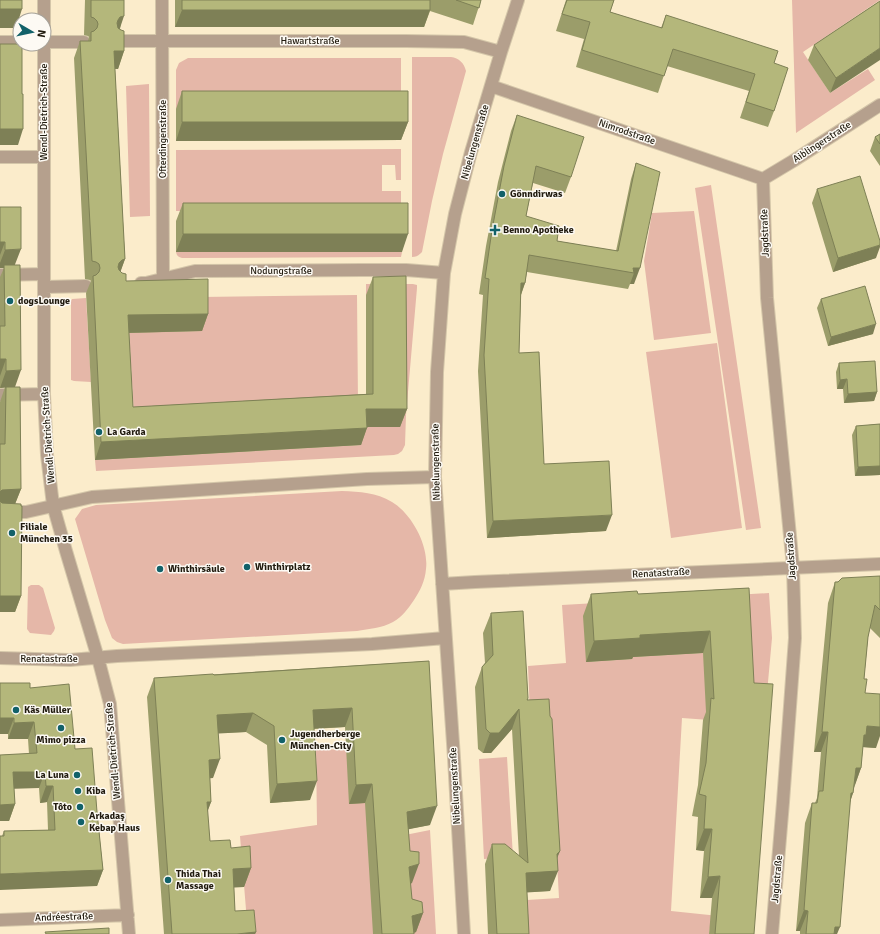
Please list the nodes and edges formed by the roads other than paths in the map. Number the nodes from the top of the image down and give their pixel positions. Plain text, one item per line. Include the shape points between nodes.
1 (44, 0) edge
2 (162, 0) edge
3 (518, 0) edge
4 (44, 12) edge
5 (118, 41) edge
6 (0, 42) edge
7 (12, 42) edge
8 (52, 42) edge
9 (84, 42) edge
10 (163, 42) junction
11 (44, 52) edge
12 (501, 52) junction
13 (491, 86) junction
14 (880, 104) edge
15 (0, 157) edge
16 (44, 157) junction
17 (763, 179) junction
18 (444, 273) junction
19 (44, 274) junction
20 (0, 275) edge
21 (163, 278) junction
22 (128, 283) edge
23 (44, 286) junction
24 (86, 286) dead end
25 (44, 394) junction
26 (0, 395) edge
27 (435, 477) junction
28 (53, 505) junction
29 (0, 512) edge
30 (880, 564) edge
31 (792, 567) junction
32 (442, 584) junction
33 (445, 638) junction
34 (0, 658) edge
35 (98, 658) junction
36 (128, 915) junction
37 (0, 920) edge
38 (129, 934) edge
39 (464, 934) edge
40 (772, 934) edge

1 - 4 street, Wendl-Dietrich-Straße
2 - 10 street, Ofterdingenstraße
3 - 12 street, Nibelungenstraße
5 - 10 street, Hawartstraße
6 - 7 street
8 - 9 street
10 - 12 street, Hawartstraße via 464,42
10 - 21 street, Ofterdingenstraße
11 - 16 street, Wendl-Dietrich-Straße
12 - 13 street, Nibelungenstraße
13 - 17 street, Nimrodstraße
13 - 18 street, Nibelungenstraße via 459,199
14 - 17 street, Aiblingerstraße
15 - 16 street
16 - 19 street, Wendl-Dietrich-Straße
17 - 31 street, Jagdstraße via 767,298
18 - 21 street, Nodungstraße via 406,270 195,271
18 - 27 street, Nibelungenstraße via 436,372
19 - 20 street
19 - 23 street, Wendl-Dietrich-Straße
21 - 22 street, Nodungstraße
23 - 24 street
23 - 25 street, Wendl-Dietrich-Straße
25 - 26 street
25 - 28 street, Wendl-Dietrich-Straße
27 - 28 street via 92,496
27 - 32 street, Nibelungenstraße
28 - 29 street via 26,512
28 - 35 street, Wendl-Dietrich-Straße
30 - 31 street, Renatastraße
31 - 32 street, Renatastraße
31 - 40 street, Jagdstraße via 795,638
32 - 33 street, Nibelungenstraße
33 - 35 street
33 - 39 street, Nibelungenstraße
34 - 35 street, Renatastraße
35 - 36 street, Wendl-Dietrich-Straße via 110,704
36 - 37 street, Andréestraße
36 - 38 street, Wendl-Dietrich-Straße

